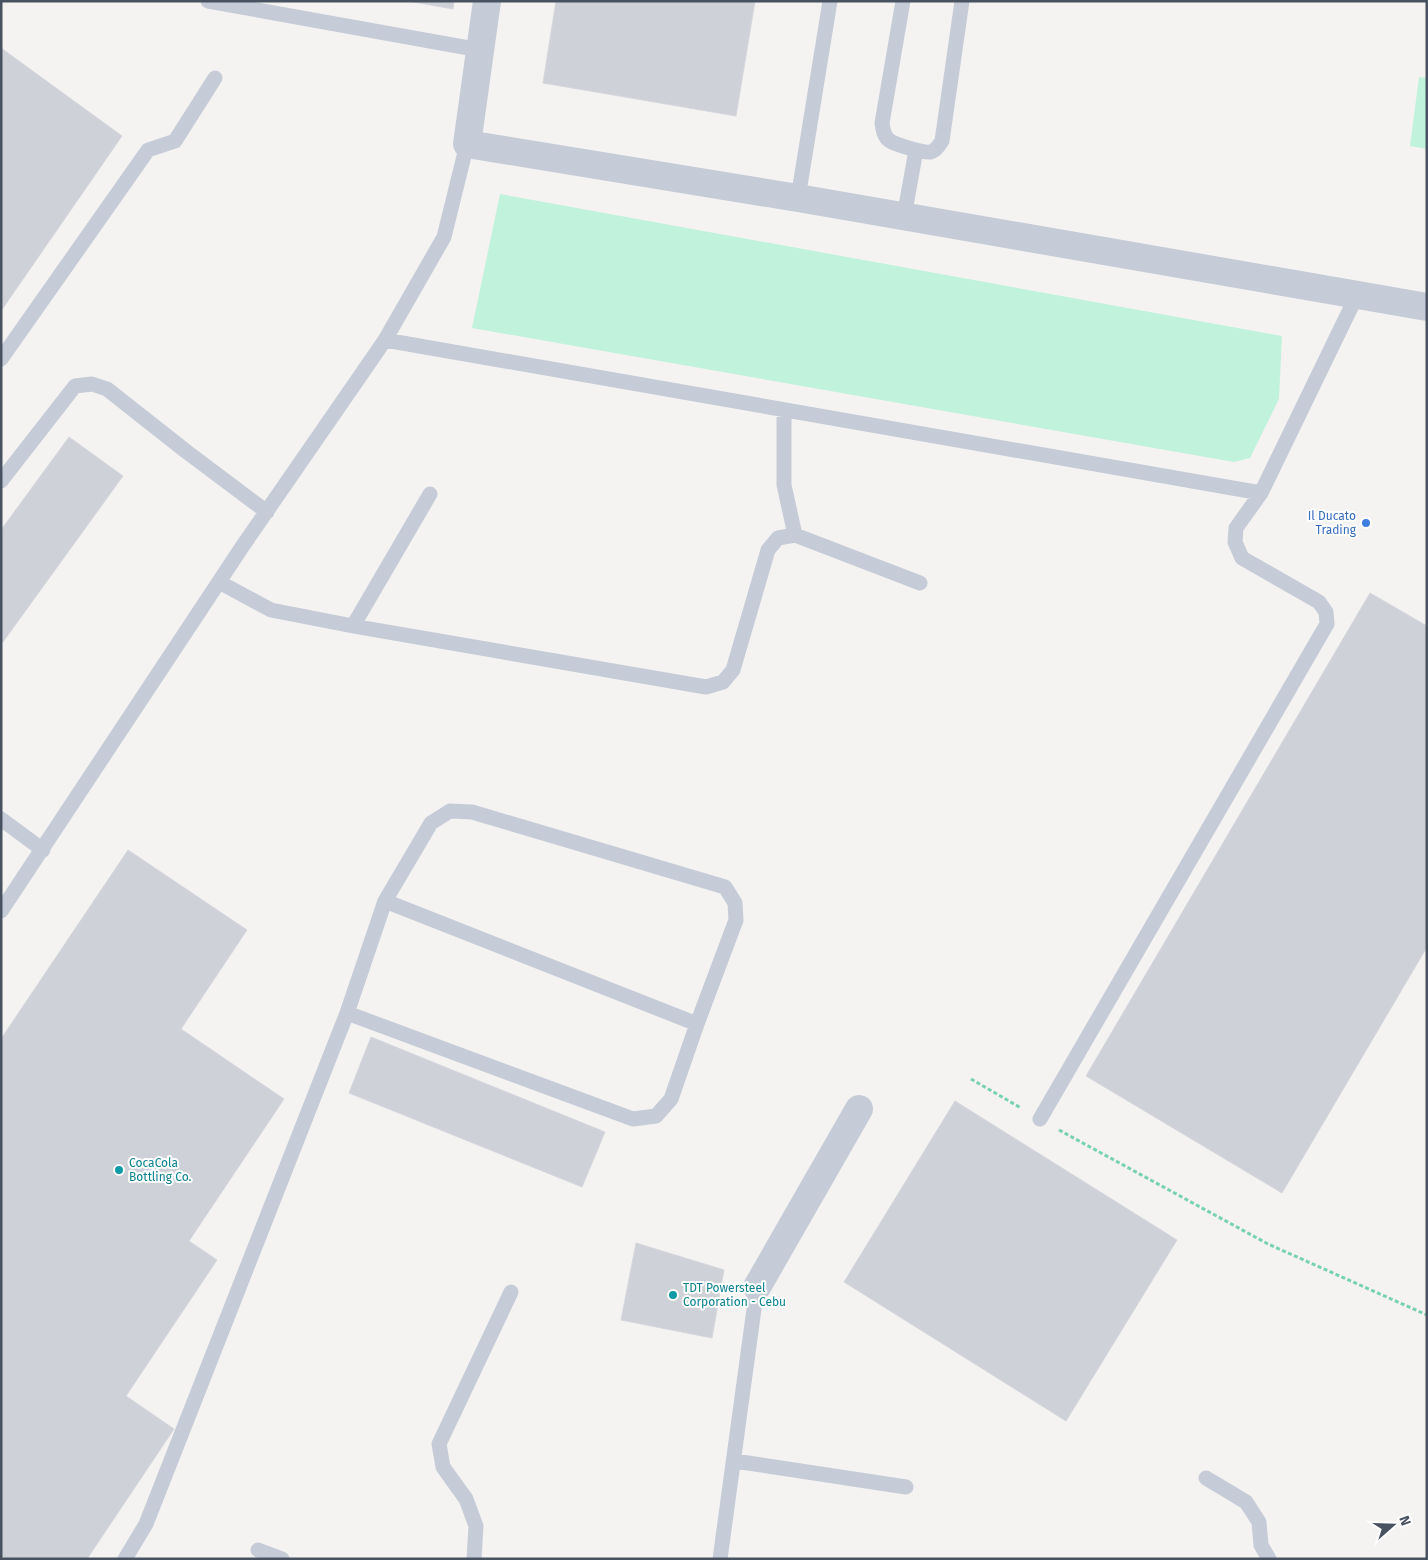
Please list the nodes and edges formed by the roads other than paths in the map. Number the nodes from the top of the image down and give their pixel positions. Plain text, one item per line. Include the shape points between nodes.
1 (208, 1) edge
2 (487, 1) edge
3 (830, 1) edge
4 (902, 1) edge
5 (962, 1) edge
6 (480, 50) junction
7 (216, 78) dead end
8 (466, 144) junction
9 (916, 150) junction
10 (798, 198) junction
11 (904, 217) junction
12 (1357, 295) junction
13 (1427, 307) edge
14 (385, 340) junction
15 (1, 359) edge
16 (784, 410) junction
17 (1, 481) edge
18 (1261, 493) junction
19 (430, 494) dead end
20 (267, 512) junction
21 (795, 535) junction
22 (219, 582) junction
23 (920, 582) dead end
24 (353, 626) junction
25 (1, 819) edge
26 (43, 850) junction
27 (385, 901) junction
28 (1, 911) edge
29 (347, 1013) junction
30 (697, 1024) junction
31 (859, 1109) dead end
32 (1040, 1119) road end
33 (757, 1287) joint
34 (511, 1292) dead end
35 (734, 1461) junction
36 (1206, 1478) dead end
37 (906, 1487) dead end
38 (258, 1550) dead end
39 (125, 1559) edge
40 (282, 1559) edge
41 (474, 1559) edge
42 (720, 1559) edge
43 (1269, 1559) edge

1 - 6 lane
2 - 6 street
3 - 10 lane
4 - 9 lane via 882,123 890,141
5 - 9 lane via 942,141 930,152
6 - 8 street
7 - 15 lane via 175,141 148,150
8 - 10 street
8 - 14 lane via 444,237
9 - 11 lane
10 - 11 street
11 - 12 street
12 - 13 street
12 - 18 lane
14 - 16 lane
14 - 20 lane
16 - 18 lane
16 - 21 lane via 784,485
17 - 20 lane via 75,386 92,384 107,389
18 - 32 lane via 1236,528 1235,542 1242,558 1319,602 1326,612 1327,624
19 - 24 lane
20 - 22 lane
21 - 23 lane
21 - 24 lane via 778,538 768,550 733,670 723,682 706,687
22 - 24 lane via 271,610
22 - 26 lane
25 - 26 lane
26 - 28 lane
27 - 29 lane
27 - 30 lane
27 - 30 lane via 430,823 450,811 472,812 726,887 735,903 736,920
29 - 30 lane via 633,1119 656,1116 671,1099
29 - 39 lane via 146,1524
31 - 33 street
33 - 35 lane
34 - 41 lane via 439,1444 443,1467 466,1499 476,1526
35 - 37 lane
35 - 42 lane
36 - 43 lane via 1246,1502 1258,1522 1261,1545
38 - 40 lane

